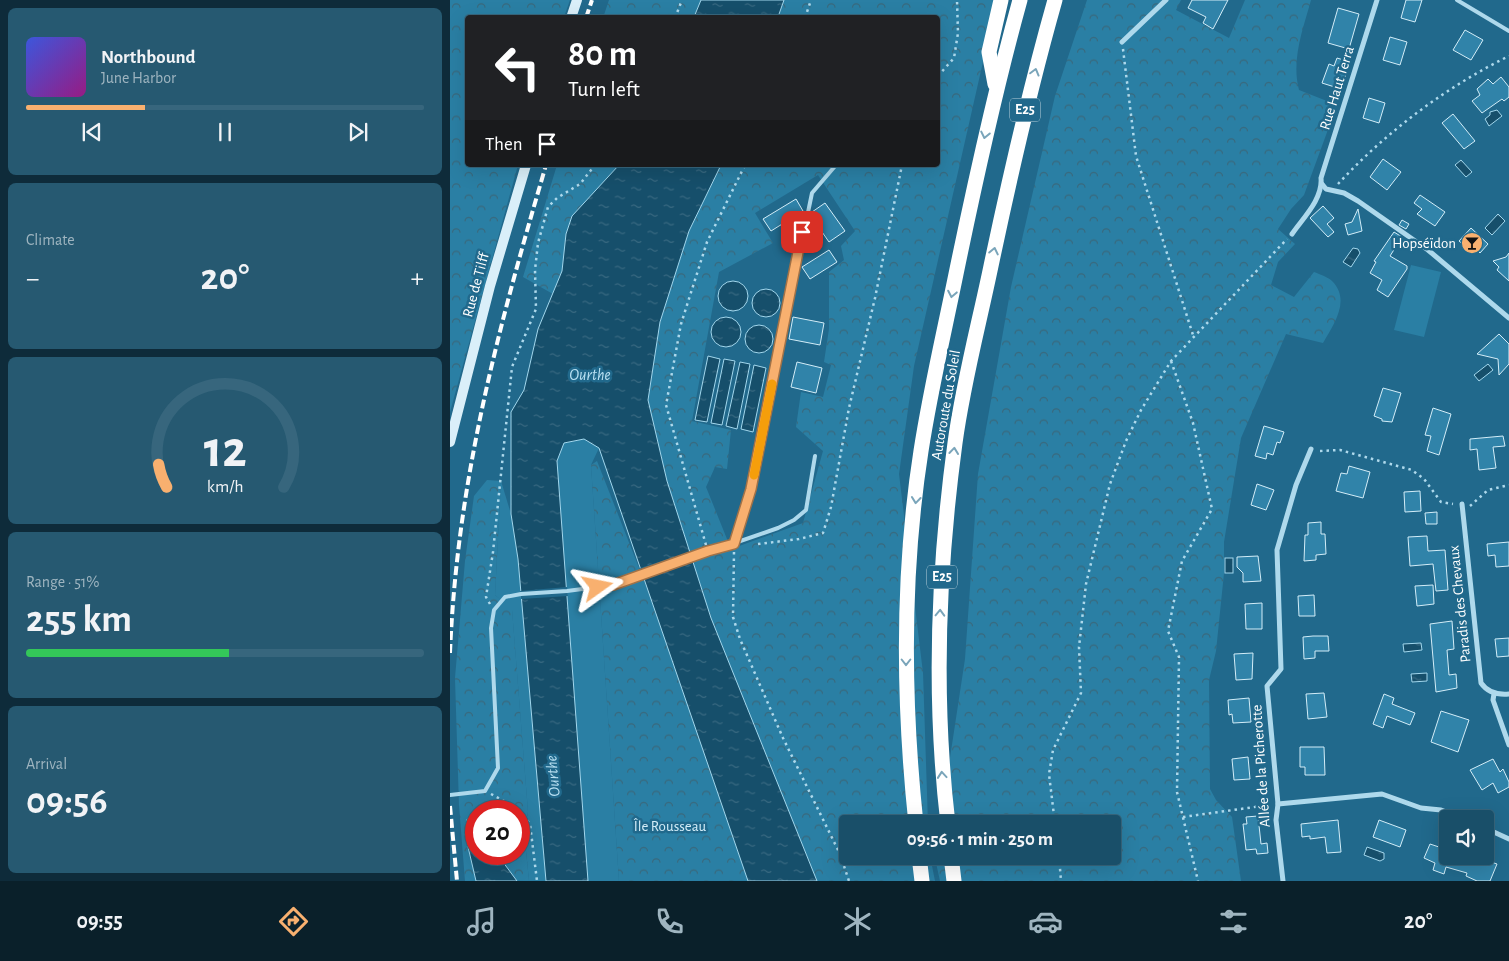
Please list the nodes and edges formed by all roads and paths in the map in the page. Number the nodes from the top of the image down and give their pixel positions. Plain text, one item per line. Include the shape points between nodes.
1 (577, 0) edge
2 (682, 0) edge
3 (811, 0) edge
4 (957, 0) edge
5 (1001, 0) edge
6 (1020, 0) edge
7 (1054, 0) edge
8 (1166, 0) edge
9 (1377, 0) edge
10 (1457, 0) edge
11 (572, 15) edge
12 (676, 15) edge
13 (805, 15) edge
14 (1509, 31) edge
15 (1122, 42) joint
16 (1509, 56) edge
17 (940, 74) edge
18 (996, 87) junction
19 (525, 167) edge
20 (593, 167) edge
21 (744, 167) edge
22 (834, 167) edge
23 (902, 167) edge
24 (1322, 184) junction
25 (1332, 191) junction
26 (1292, 234) joint
27 (1509, 318) edge
28 (1193, 335) junction
29 (1171, 361) junction
30 (450, 442) edge
31 (1311, 449) joint
32 (815, 456) dead end
33 (1509, 485) edge
34 (1463, 507) junction
35 (734, 544) junction
36 (708, 551) junction
37 (494, 610) junction
38 (1494, 694) junction
39 (1509, 694) edge
40 (1509, 745) edge
41 (485, 791) junction
42 (450, 794) edge
43 (1278, 804) junction
44 (1441, 810) edge
45 (915, 815) edge
46 (947, 815) edge
47 (1054, 815) edge
48 (1183, 817) junction
49 (1494, 832) edge
50 (1509, 839) edge
51 (920, 865) edge
52 (952, 865) edge
53 (1060, 865) edge
54 (537, 881) edge
55 (849, 881) edge
56 (922, 881) edge
57 (954, 881) edge
58 (1061, 881) edge
59 (1198, 881) edge
60 (1283, 881) edge

1 - 11 main road
2 - 12 path
3 - 13 path
4 - 17 path via 958,33 954,58
5 - 18 highway via 989,52
6 - 18 highway, Autoroute du Soleil / E25
46 -> 7 highway, Autoroute du Soleil / E25 via 942,773 939,659 943,550 955,440 1023,116
8 - 15 street
9 - 24 street, Rue Haut Terra via 1321,178
10 - 14 lane
15 - 28 path via 1136,156
16 - 25 path via 1448,92 1383,140
18 -> 45 highway, Autoroute du Soleil / E25 via 921,451 911,546 906,662 910,774
19 - 30 main road, Rue de Tilff via 490,286
20 - 37 path via 580,184 548,207 538,243 536,309 512,368 506,408 486,597
21 - 36 path via 707,242 681,324 666,405
22 - 35 lane via 812,194 751,489
23 - 35 path via 823,533 759,544
24 - 25 street via 1326,190
24 - 26 street, Rue Haut Terra via 1316,201
25 - 27 street via 1358,201 1428,250
26 - 28 path
28 - 29 path
29 - 47 path via 1141,410 1110,484 1086,584 1079,647 1081,693 1053,750 1049,774
29 - 48 path via 1193,423 1212,509 1182,561 1168,631 1179,657 1177,792
31 - 34 path via 1323,452 1340,450 1412,470 1424,479 1441,502
31 - 43 street, Allée de la Picherotte via 1296,485 1277,550 1281,669 1267,686
32 - 35 lane via 806,510 778,528
33 - 34 path via 1488,490 1472,505
34 - 38 street, Paradis des Chevaux via 1481,683
35 - 36 lane
35 - 55 path via 733,617 740,639 783,738 840,854
36 - 37 lane via 613,585 505,598
37 - 41 lane via 491,628 498,768
38 - 39 street
38 - 40 street, Paradis des Chevaux via 1493,700
41 - 42 lane
41 - 54 path via 517,808 530,824
43 - 44 street via 1382,794 1421,808
43 - 48 path
43 - 60 street, Allée de la Picherotte via 1276,820
48 - 59 path
49 - 50 street
51 - 56 highway
52 - 57 highway
53 - 58 path

